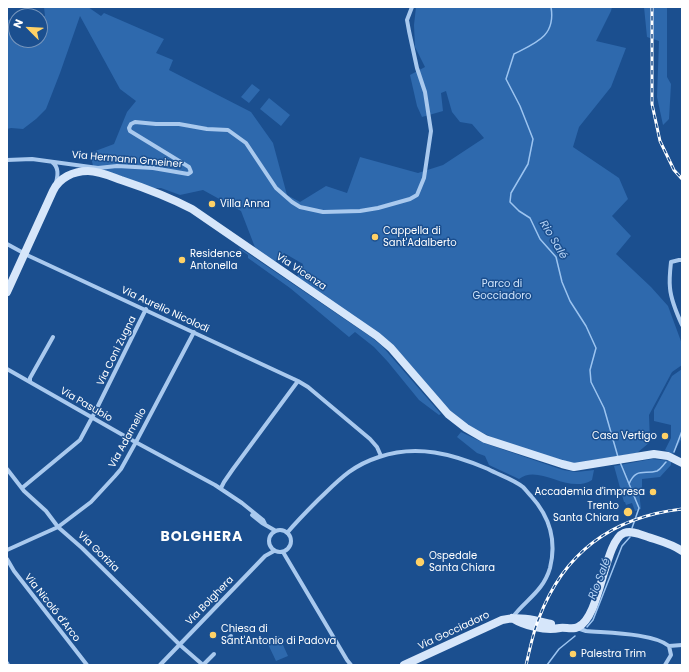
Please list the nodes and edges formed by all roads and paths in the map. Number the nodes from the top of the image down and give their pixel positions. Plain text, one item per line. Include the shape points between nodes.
1 (412, 7) edge
2 (7, 160) edge
3 (52, 162) junction
4 (60, 162) junction
5 (56, 166) junction
6 (61, 175) junction
7 (7, 244) edge
8 (25, 253) junction
9 (682, 260) edge
10 (7, 292) edge
11 (146, 309) junction
12 (682, 325) edge
13 (194, 332) junction
14 (53, 337) dead end
15 (7, 369) edge
16 (298, 381) junction
17 (30, 382) junction
18 (93, 417) junction
19 (136, 442) junction
20 (381, 456) junction
21 (682, 463) edge
22 (7, 468) edge
23 (22, 488) junction
24 (221, 488) junction
25 (58, 526) junction
26 (276, 531) junction
27 (287, 533) junction
28 (7, 550) edge
29 (274, 551) junction
30 (682, 551) edge
31 (283, 552) junction
32 (7, 559) edge
33 (512, 618) junction
34 (577, 628) junction
35 (180, 645) junction
36 (669, 646) junction
37 (682, 646) edge
38 (214, 654) dead end
39 (346, 660) junction
40 (87, 665) edge
41 (160, 665) edge
42 (203, 665) edge
43 (347, 665) edge
44 (351, 665) edge
45 (404, 665) edge
46 (665, 665) edge

1 - 4 street, Via Hermann Gmeiner via 407,20 425,92 431,132 424,178 417,195 410,199 360,211 322,211 300,207 276,188 246,143 236,135 228,130 179,124 135,122 131,124 130,131 189,167 191,172 188,174 153,168 98,168
2 - 3 street, Via Hermann Gmeiner via 32,159
3 - 4 street, Via Hermann Gmeiner
3 - 5 street
4 - 5 street, Via Hermann Gmeiner
5 - 6 street
6 - 8 main road, Via Vicenza
6 - 21 main road, Via Vicenza via 81,171 94,172 180,203 377,336 391,348 442,409 466,428 492,441 574,467 658,454
7 - 8 street, Via Aurelio Nicolodi
8 - 10 main road, Via Vicenza
8 - 11 street, Via Aurelio Nicolodi
9 - 12 street via 671,262 670,288
11 - 13 street, Via Aurelio Nicolodi
11 - 18 street, Via Coni Zugna
13 - 16 street, Via Aurelio Nicolodi
13 - 19 street, Via Adamello
14 - 17 street
15 - 17 street, Via Pasubio
16 - 20 street, Via Aurelio Nicolodi via 370,439
16 - 24 street
17 - 18 street, Via Pasubio
18 - 19 street, Via Pasubio
18 - 23 street, Via Coni Zugna via 80,440
19 - 24 street, Via Pasubio
19 - 25 street, Via Adamello via 108,485 91,502
20 - 27 street via 355,467 340,478
20 - 33 street via 407,451 451,455 524,488 538,503 547,518 552,534 550,568 538,592
22 - 23 street, Via Gorizia
23 - 25 street, Via Gorizia
24 - 26 street, Via Pasubio
25 - 28 street, Via Adamello
25 - 35 street, Via Gorizia
26 - 27 street
26 - 29 street via 269,539
27 - 31 street via 290,545
29 - 31 street
29 - 35 street, Via Bolghera via 265,556
30 - 34 main road via 639,534 628,532 621,535 614,544 589,614
31 - 39 street
32 - 40 street, Via Nicoló d'Arco
33 - 34 main road via 541,628
33 - 45 main road, Via Gocciadoro via 498,621
34 - 36 street via 641,636
35 - 41 street, Via Bolghera
35 - 42 street, Via Gorizia
36 - 37 street
36 - 46 street via 671,655
38 - 42 street
39 - 43 street
39 - 44 street

